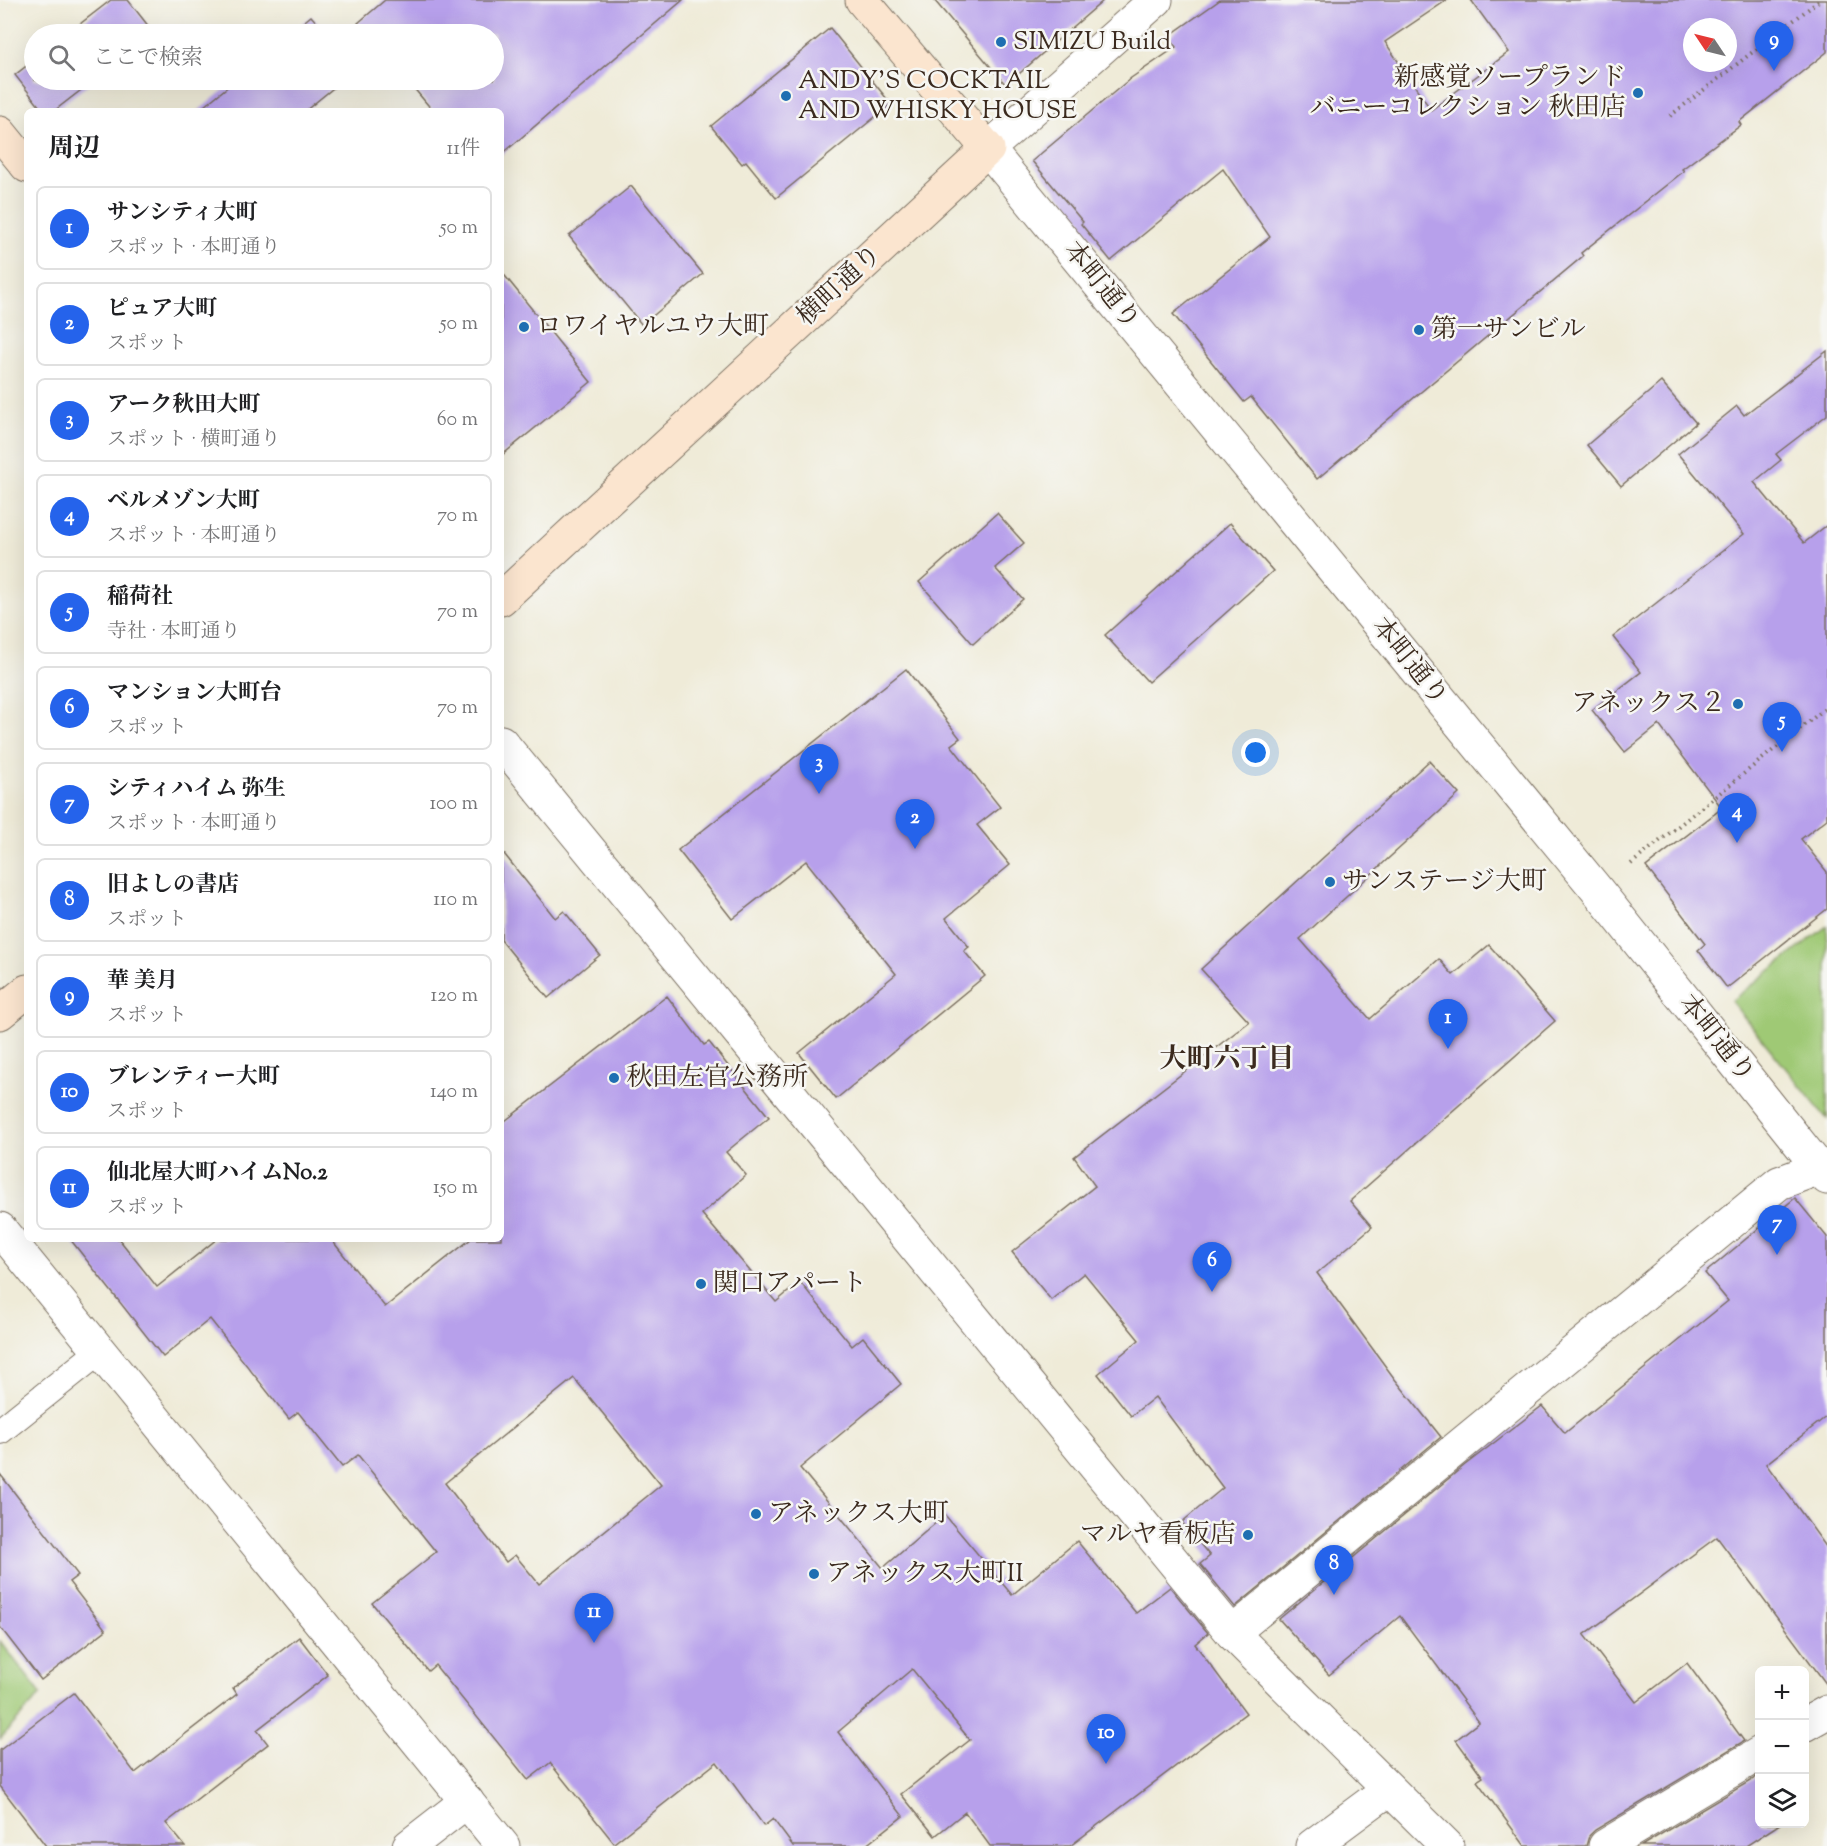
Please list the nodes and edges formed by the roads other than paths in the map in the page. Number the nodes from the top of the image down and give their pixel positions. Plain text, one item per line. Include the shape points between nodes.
1 (862, 0) edge
2 (1156, 0) edge
3 (0, 133) edge
4 (988, 149) junction
5 (24, 162) edge
6 (504, 596) edge
7 (504, 746) edge
8 (24, 993) edge
9 (0, 1013) edge
10 (1823, 1173) edge
11 (0, 1229) edge
12 (100, 1351) junction
13 (0, 1431) edge
14 (1232, 1633) junction
15 (1827, 1712) edge
16 (1809, 1722) edge
17 (1755, 1756) edge
18 (1389, 1790) junction
19 (467, 1800) junction
20 (409, 1846) edge
21 (503, 1846) edge
22 (1312, 1846) edge
23 (1447, 1846) edge
24 (1605, 1846) edge

1 - 4 street
2 - 4 street, 横町通り
3 - 5 street
4 - 6 street, 横町通り
4 - 10 street, 本町通り via 1597,890
7 - 14 street
8 - 9 street
10 - 14 street via 1779,1183
11 - 12 street
12 - 13 lane
12 - 19 street
14 - 18 street
15 - 16 street
17 - 24 street
18 - 22 street
18 - 23 street
19 - 20 street
19 - 21 street

